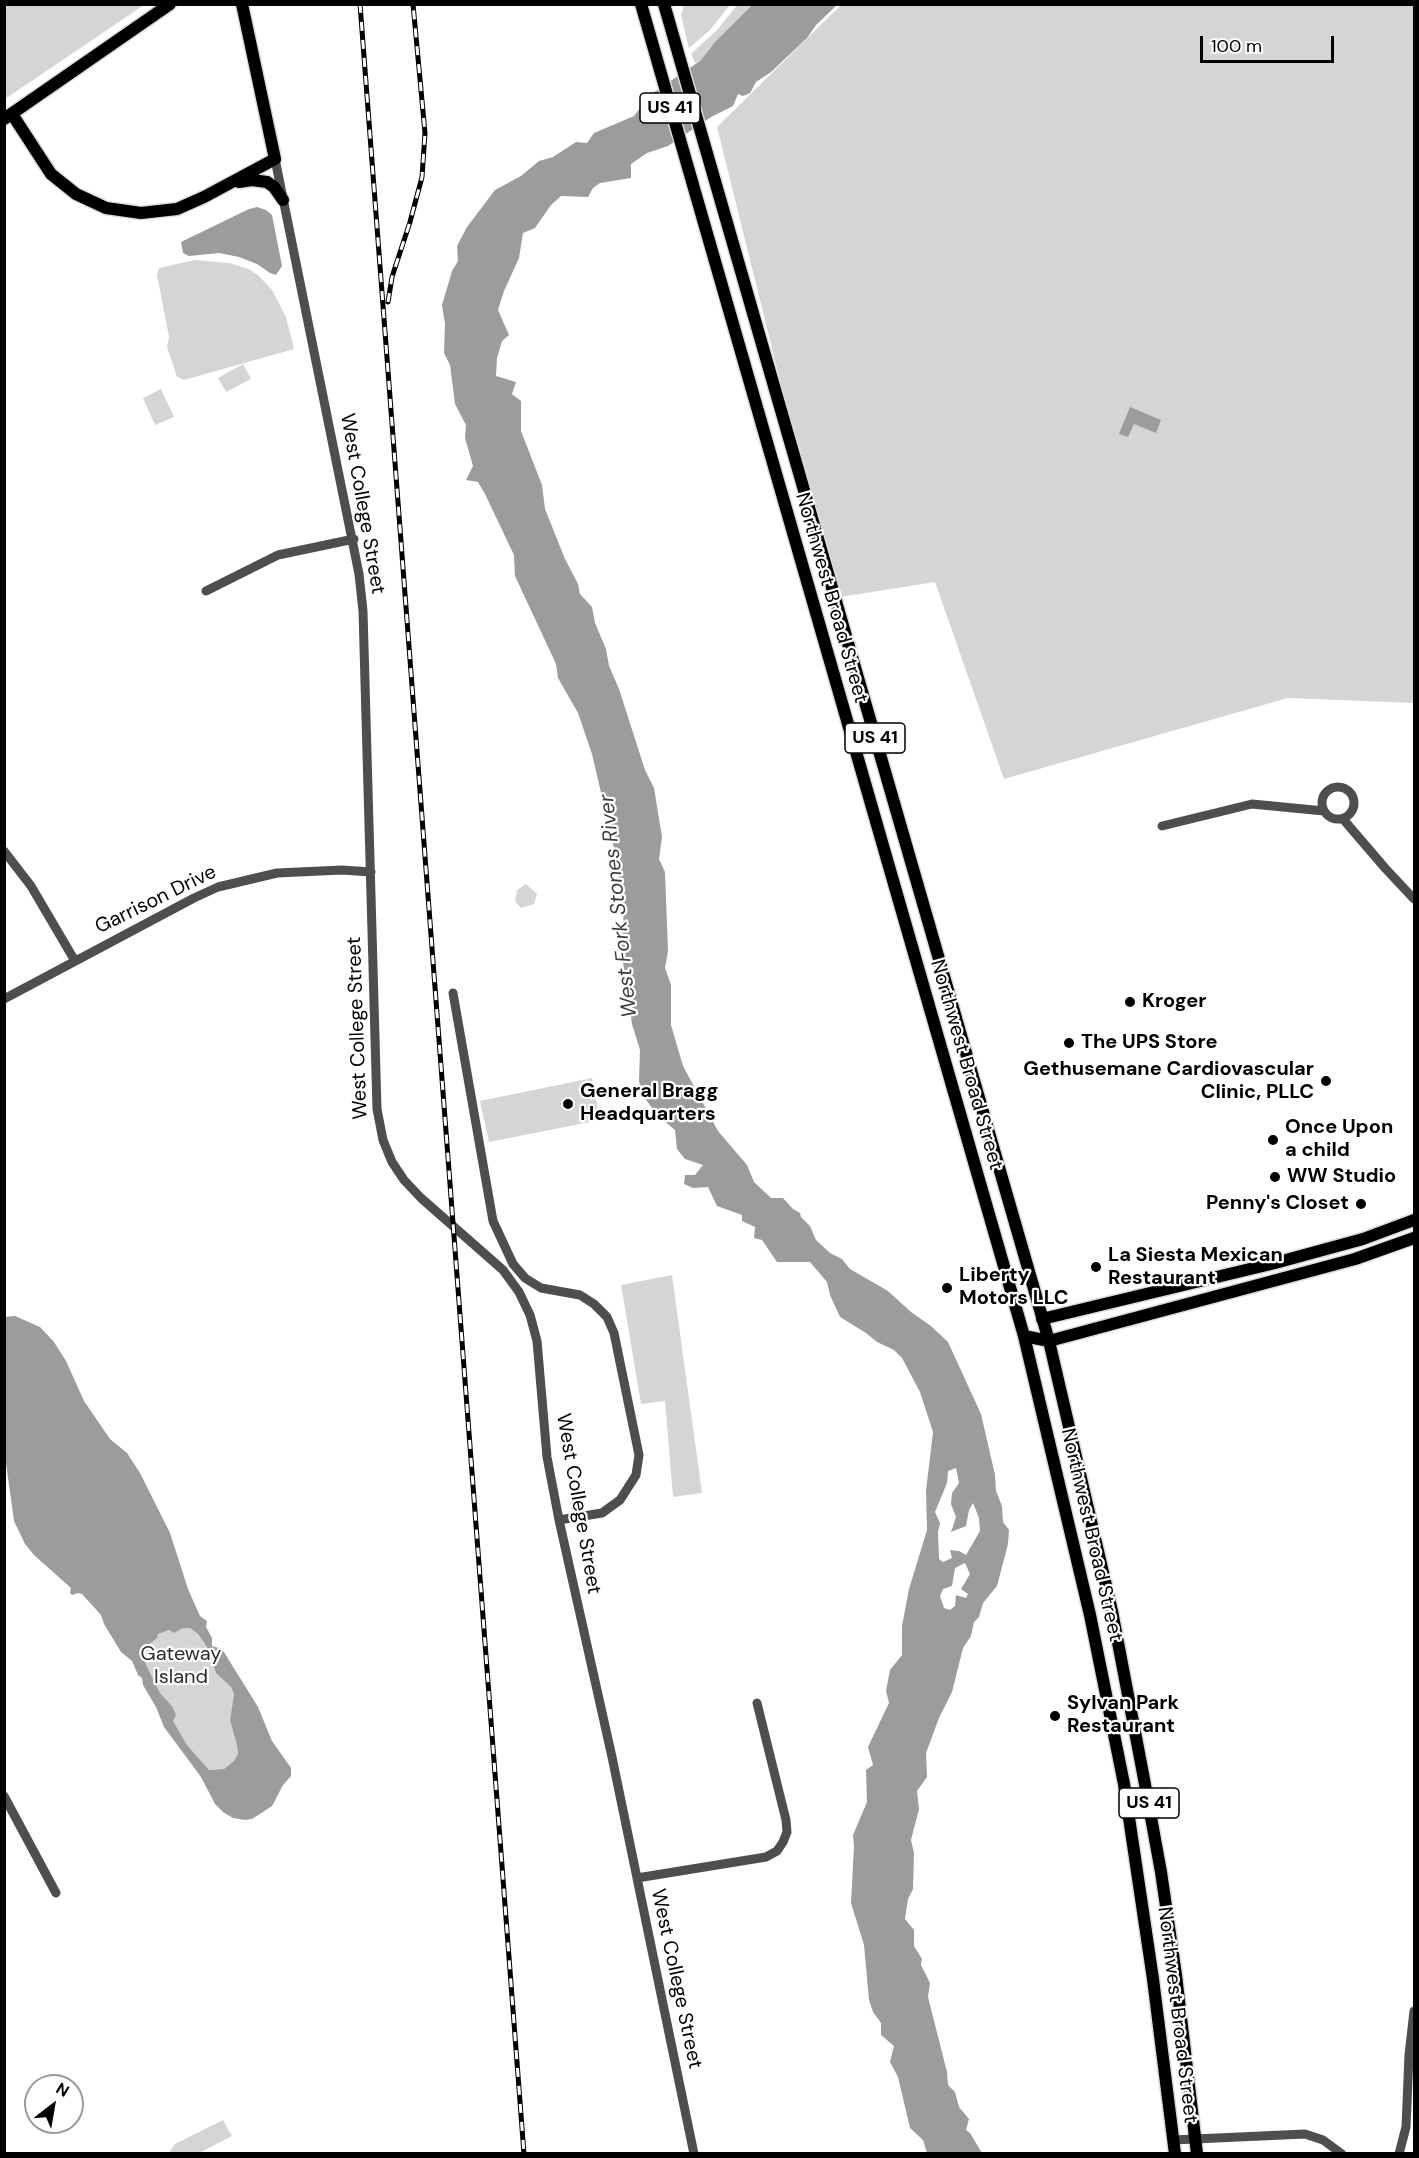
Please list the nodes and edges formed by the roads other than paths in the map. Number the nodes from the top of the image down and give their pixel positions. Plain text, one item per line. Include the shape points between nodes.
1 (170, 4) edge
2 (242, 4) edge
3 (641, 4) edge
4 (664, 4) edge
5 (8, 117) edge
6 (275, 159) junction
7 (230, 183) junction
8 (283, 200) junction
9 (800, 479) junction
10 (778, 485) junction
11 (354, 539) junction
12 (206, 591) dead end
13 (834, 598) junction
14 (813, 605) junction
15 (1324, 811) junction
16 (1343, 819) junction
17 (1162, 826) dead end
18 (4, 851) edge
19 (371, 872) junction
20 (920, 896) junction
21 (1414, 899) edge
22 (899, 902) junction
23 (75, 961) junction
24 (453, 993) dead end
25 (4, 999) edge
26 (952, 1008) junction
27 (931, 1013) junction
28 (976, 1091) junction
29 (955, 1097) junction
30 (1414, 1220) edge
31 (1414, 1238) edge
32 (1042, 1318) junction
33 (1024, 1336) junction
34 (1049, 1341) junction
35 (559, 1520) junction
36 (1112, 1611) junction
37 (1090, 1615) junction
38 (757, 1702) dead end
39 (1144, 1779) junction
40 (1125, 1784) junction
41 (4, 1796) edge
42 (637, 1878) junction
43 (56, 1893) dead end
44 (1176, 1975) junction
45 (1153, 1979) junction
46 (1414, 2011) edge
47 (1184, 2041) junction
48 (1161, 2043) junction
49 (1196, 2138) junction
50 (1173, 2140) junction
51 (694, 2154) edge
52 (1175, 2154) edge
53 (1197, 2154) edge
54 (1342, 2154) edge
55 (1400, 2154) edge

1 - 5 main road
2 - 6 main road
3 - 10 main road, Northwest Broad Street / US 41
4 - 9 main road, Northwest Broad Street / US 41
5 - 7 main road via 51,174 76,194 106,208 141,213 177,209
6 - 7 main road
6 - 8 street, West College Street
7 - 8 main road via 267,182
8 - 11 street, West College Street
9 - 10 main road
9 - 13 main road, Northwest Broad Street / US 41
10 - 14 main road, Northwest Broad Street / US 41
11 - 12 street via 278,555
11 - 19 street, West College Street via 363,611
13 - 14 main road
13 - 20 main road, Northwest Broad Street / US 41
14 - 22 main road, Northwest Broad Street / US 41
15 - 16 street via 1332,818
15 - 16 street via 1324,795 1332,788 1343,788 1352,794 1355,804
15 - 17 street via 1252,804
16 - 21 street
18 - 23 street via 31,886
19 - 23 street, Garrison Drive via 277,873 218,887
19 - 35 street, West College Street via 377,1109 383,1140 404,1180 503,1270 530,1315 537,1341 547,1457
20 - 22 main road
20 - 26 main road, Northwest Broad Street / US 41
22 - 27 main road, Northwest Broad Street / US 41
23 - 25 street, Garrison Drive
24 - 35 street via 493,1221 513,1264 525,1278 541,1288 580,1295 607,1317 639,1455 636,1475 620,1500 602,1513
26 - 27 main road
26 - 28 main road, Northwest Broad Street / US 41
27 - 29 main road, Northwest Broad Street / US 41
28 - 29 main road
28 - 32 main road, Northwest Broad Street / US 41
29 - 33 main road, Northwest Broad Street / US 41
30 - 32 main road via 1363,1239 1270,1264
31 - 34 main road via 1355,1259
32 - 33 main road
32 - 34 main road, Northwest Broad Street / US 41
33 - 34 main road
33 - 37 main road, Northwest Broad Street / US 41
34 - 36 main road, Northwest Broad Street / US 41
35 - 42 street, West College Street
36 - 37 main road
36 - 39 main road, Northwest Broad Street / US 41
37 - 40 main road, Northwest Broad Street / US 41
38 - 42 street via 786,1821 787,1832 777,1851 766,1857
39 - 40 main road
39 - 44 main road, Northwest Broad Street / US 41
40 - 45 main road, Northwest Broad Street / US 41
41 - 43 street
42 - 51 street, West College Street
44 - 45 main road
44 - 47 main road, Northwest Broad Street / US 41
45 - 48 main road, Northwest Broad Street / US 41
46 - 55 street via 1406,2127
47 - 48 main road
47 - 49 main road, Northwest Broad Street / US 41
48 - 50 main road, Northwest Broad Street / US 41
49 - 50 street
49 - 53 main road, Northwest Broad Street / US 41
49 - 54 street via 1305,2134 1323,2140
50 - 52 main road, Northwest Broad Street / US 41

